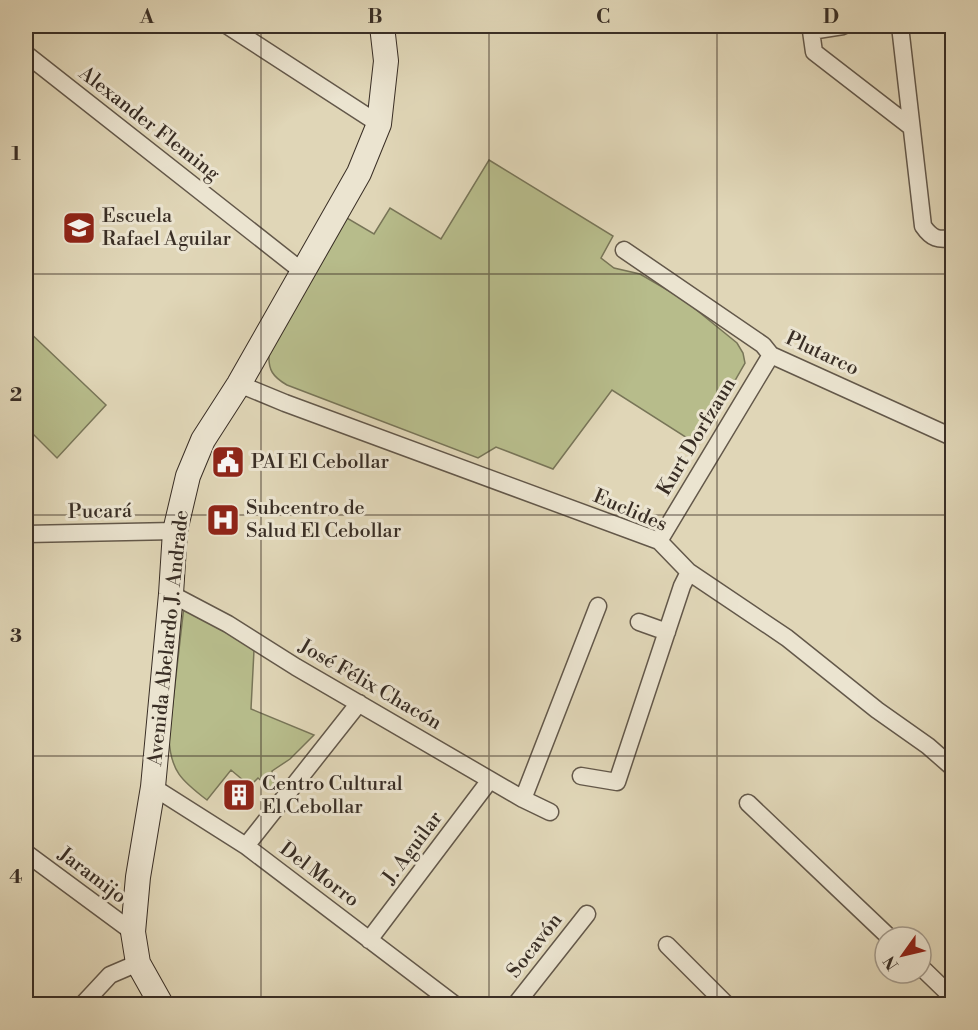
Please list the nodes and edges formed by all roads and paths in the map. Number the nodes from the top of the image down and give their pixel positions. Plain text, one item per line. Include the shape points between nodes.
1 (228, 26) edge
2 (382, 26) edge
3 (843, 26) edge
4 (900, 26) edge
5 (26, 54) edge
6 (379, 124) junction
7 (911, 128) junction
8 (952, 238) edge
9 (624, 250) dead end
10 (303, 272) junction
11 (771, 355) junction
12 (239, 384) junction
13 (952, 437) edge
14 (175, 531) junction
15 (26, 534) edge
16 (659, 541) junction
17 (689, 572) junction
18 (171, 594) junction
19 (598, 606) dead end
20 (639, 622) dead end
21 (667, 632) junction
22 (359, 703) junction
23 (952, 767) edge
24 (581, 776) dead end
25 (490, 780) junction
26 (153, 787) junction
27 (523, 799) junction
28 (748, 803) dead end
29 (550, 812) dead end
30 (246, 846) junction
31 (26, 853) edge
32 (587, 914) dead end
33 (876, 925) edge
34 (133, 932) junction
35 (369, 940) junction
36 (667, 945) dead end
37 (138, 963) junction
38 (933, 979) edge
39 (952, 997) edge
40 (83, 1005) edge
41 (161, 1005) edge
42 (454, 1005) edge
43 (516, 1005) edge
44 (726, 1005) edge

1 - 6 street
2 - 6 street, Avenida Abelardo J. Andrade via 386,61
3 - 7 street via 812,31 814,52
4 - 7 street
5 - 10 street, Alexander Fleming
6 - 10 street, Avenida Abelardo J. Andrade via 359,173
7 - 8 street via 923,226 929,235 942,240
9 - 11 street, Plutarco via 763,345
10 - 12 street, Avenida Abelardo J. Andrade
11 - 13 street, Plutarco
11 - 16 street, Kurt Dorfzaun
12 - 14 street, Avenida Abelardo J. Andrade via 203,440 188,476
12 - 16 street, Euclides
14 - 15 street, Pucará
14 - 18 street, Avenida Abelardo J. Andrade
16 - 17 street, Euclides
17 - 21 street
17 - 23 street, Euclides via 787,638
18 - 22 street, José Félix Chacón
18 - 26 street, Avenida Abelardo J. Andrade
19 - 27 street
20 - 21 street
21 - 24 street via 616,782
22 - 25 street, José Félix Chacón
22 - 30 street
25 - 27 street, José Félix Chacón
25 - 35 street, J. Aguilar
26 - 30 street, Del Morro
26 - 34 street, Avenida Abelardo J. Andrade
27 - 29 street, José Félix Chacón
28 - 33 street
30 - 35 street, Del Morro
31 - 34 street, Jaramijo
32 - 43 street, Socavón
34 - 37 street, Avenida Abelardo J. Andrade
35 - 42 street, Del Morro
36 - 44 street
37 - 40 street via 110,975
37 - 41 street, Avenida Abelardo J. Andrade
38 - 39 street

